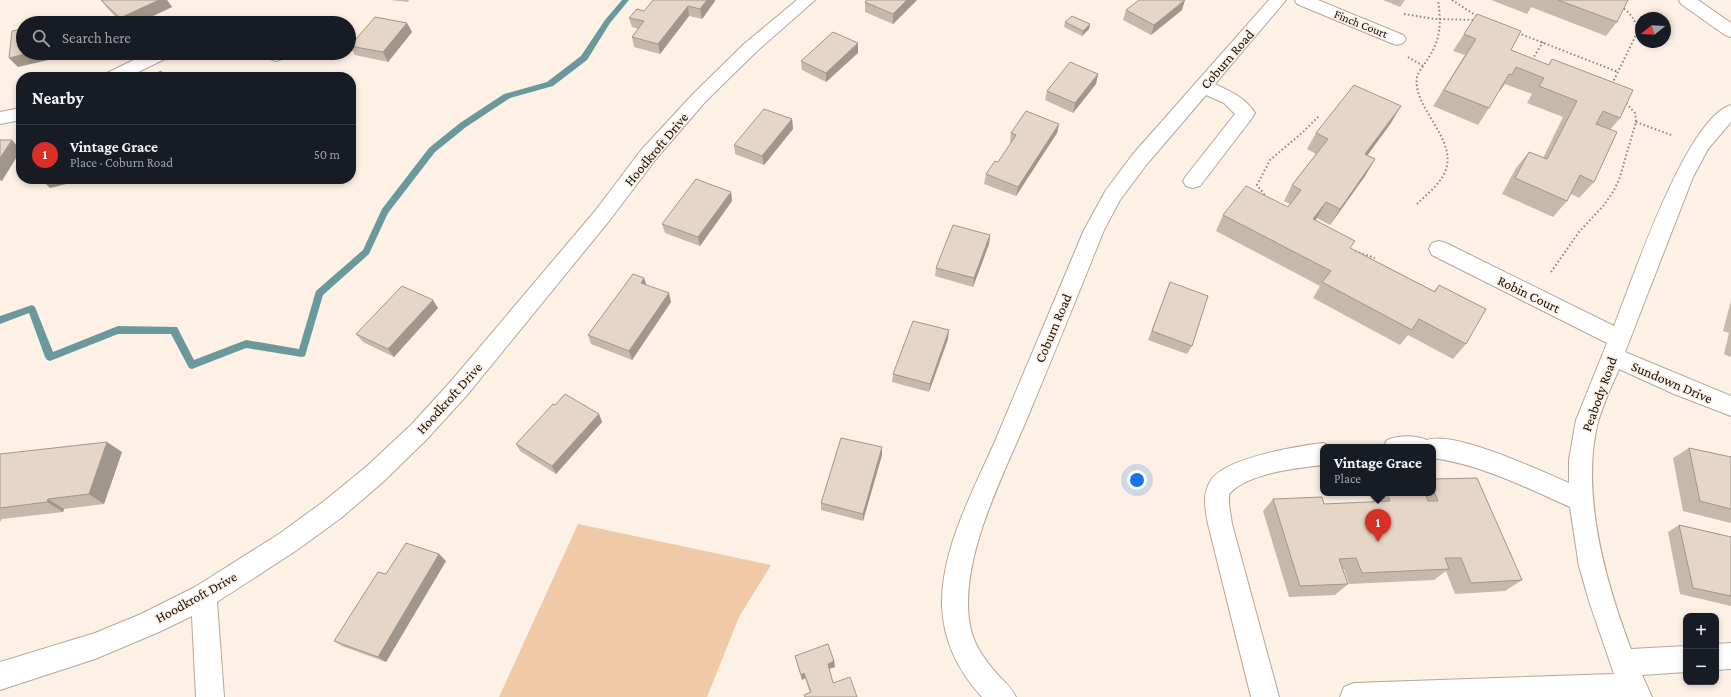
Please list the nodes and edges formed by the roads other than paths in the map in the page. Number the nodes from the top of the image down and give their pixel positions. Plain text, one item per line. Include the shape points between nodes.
1 (807, 0) edge
2 (1278, 0) edge
3 (1303, 0) edge
4 (1687, 0) edge
5 (1731, 31) edge
6 (1397, 39) road end
7 (148, 60) edge
8 (123, 72) edge
9 (1203, 86) junction
10 (1731, 111) edge
11 (16, 115) edge
12 (0, 118) edge
13 (1193, 182) dead end
14 (1439, 249) dead end
15 (1617, 348) junction
16 (1731, 406) edge
17 (1436, 449) edge
18 (1320, 454) edge
19 (1581, 500) junction
20 (204, 596) junction
21 (1731, 656) edge
22 (1719, 657) edge
23 (1683, 659) edge
24 (1623, 663) junction
25 (0, 676) edge
26 (1636, 692) edge
27 (210, 697) edge
28 (1002, 697) edge
29 (1265, 697) edge
30 (1354, 697) edge

1 - 20 street, Hoodkroft Drive via 750,48 699,98 649,154 602,216 460,387 419,432 332,510 288,542
2 - 9 street, Coburn Road
3 - 6 street, Finch Court
4 - 5 street
7 - 8 street
9 - 13 street via 1230,99 1246,113
9 - 28 street, Coburn Road via 1140,159 1113,195 1094,230 978,509 957,578 955,604 959,633 970,662 986,684
10 - 15 street, Peabody Road via 1713,128 1688,169
11 - 12 street
14 - 15 street, Robin Court
15 - 16 street, Sundown Drive via 1682,387
15 - 19 street, Peabody Road via 1585,428 1581,463
17 - 19 street via 1495,463
18 - 29 street via 1251,469 1231,477 1220,486 1216,502
19 - 24 street, Peabody Road via 1600,600
20 - 25 street, Hoodkroft Drive via 150,624 95,646
20 - 27 street
21 - 22 street
23 - 24 street
24 - 26 street, Peabody Road
26 - 30 street

